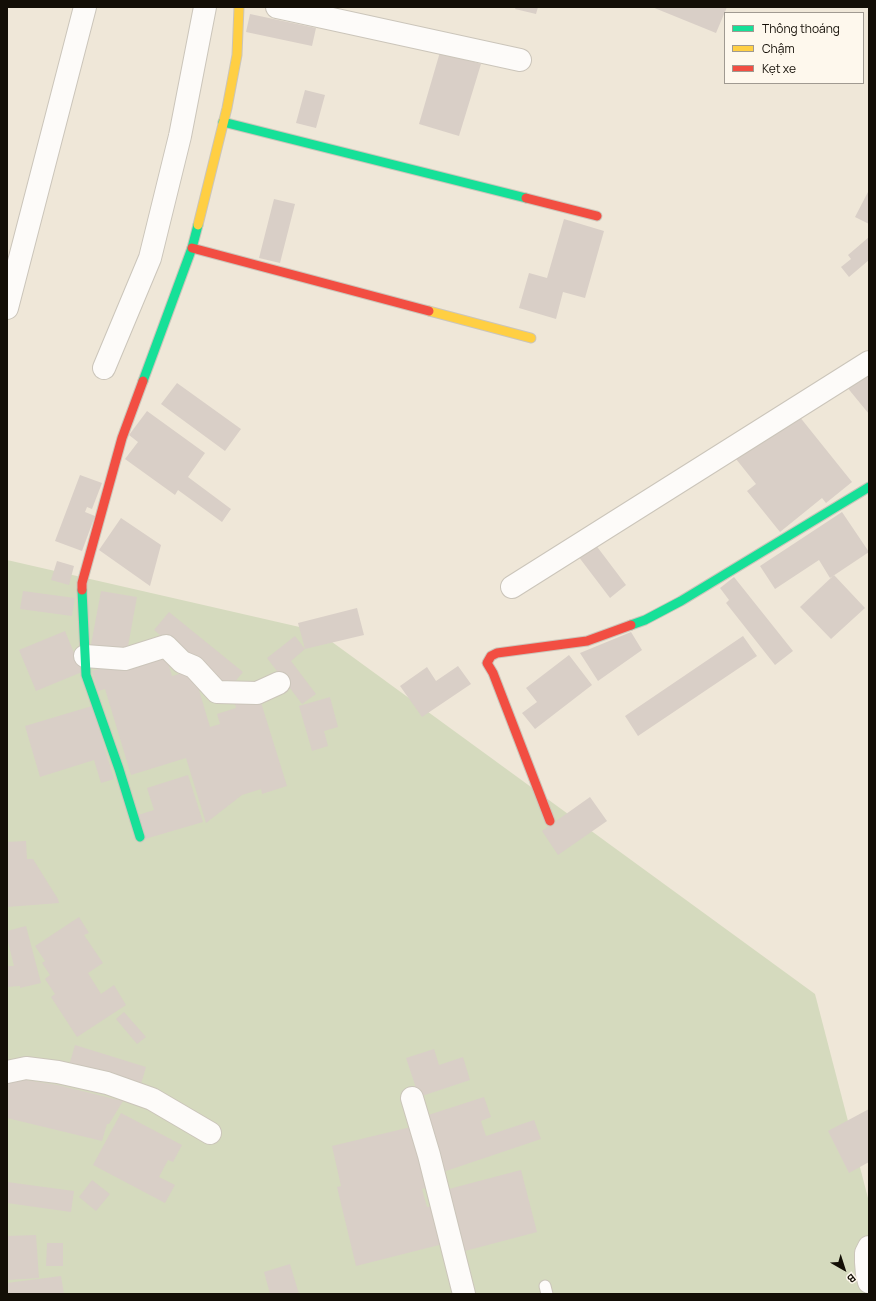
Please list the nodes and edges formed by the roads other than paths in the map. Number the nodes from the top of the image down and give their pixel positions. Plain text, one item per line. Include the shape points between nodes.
1 (85, 7) edge
2 (205, 7) edge
3 (239, 7) edge
4 (277, 7) edge
5 (520, 60) dead end
6 (223, 122) junction
7 (597, 216) dead end
8 (192, 248) junction
9 (7, 308) edge
10 (531, 338) dead end
11 (869, 362) edge
12 (104, 368) dead end
13 (869, 487) edge
14 (512, 587) dead end
15 (85, 656) junction
16 (279, 683) dead end
17 (550, 821) dead end
18 (140, 837) dead end
19 (7, 1072) edge
20 (412, 1098) dead end
21 (210, 1133) dead end
22 (869, 1247) edge
23 (869, 1282) edge
24 (464, 1294) edge

1 - 9 street
2 - 12 street via 180,136 150,258
3 - 6 street via 237,55 228,108
4 - 5 street
6 - 7 street
6 - 8 street
8 - 10 street
8 - 15 street via 122,438 82,583
11 - 14 street
13 - 17 street via 808,526 645,620 587,641 497,653 491,656 487,663
15 - 16 street via 125,659 166,646 182,662 194,667 217,692 257,693
15 - 18 street via 86,675
19 - 21 street via 26,1068 107,1082 152,1099
20 - 24 street
22 - 23 street via 866,1253

